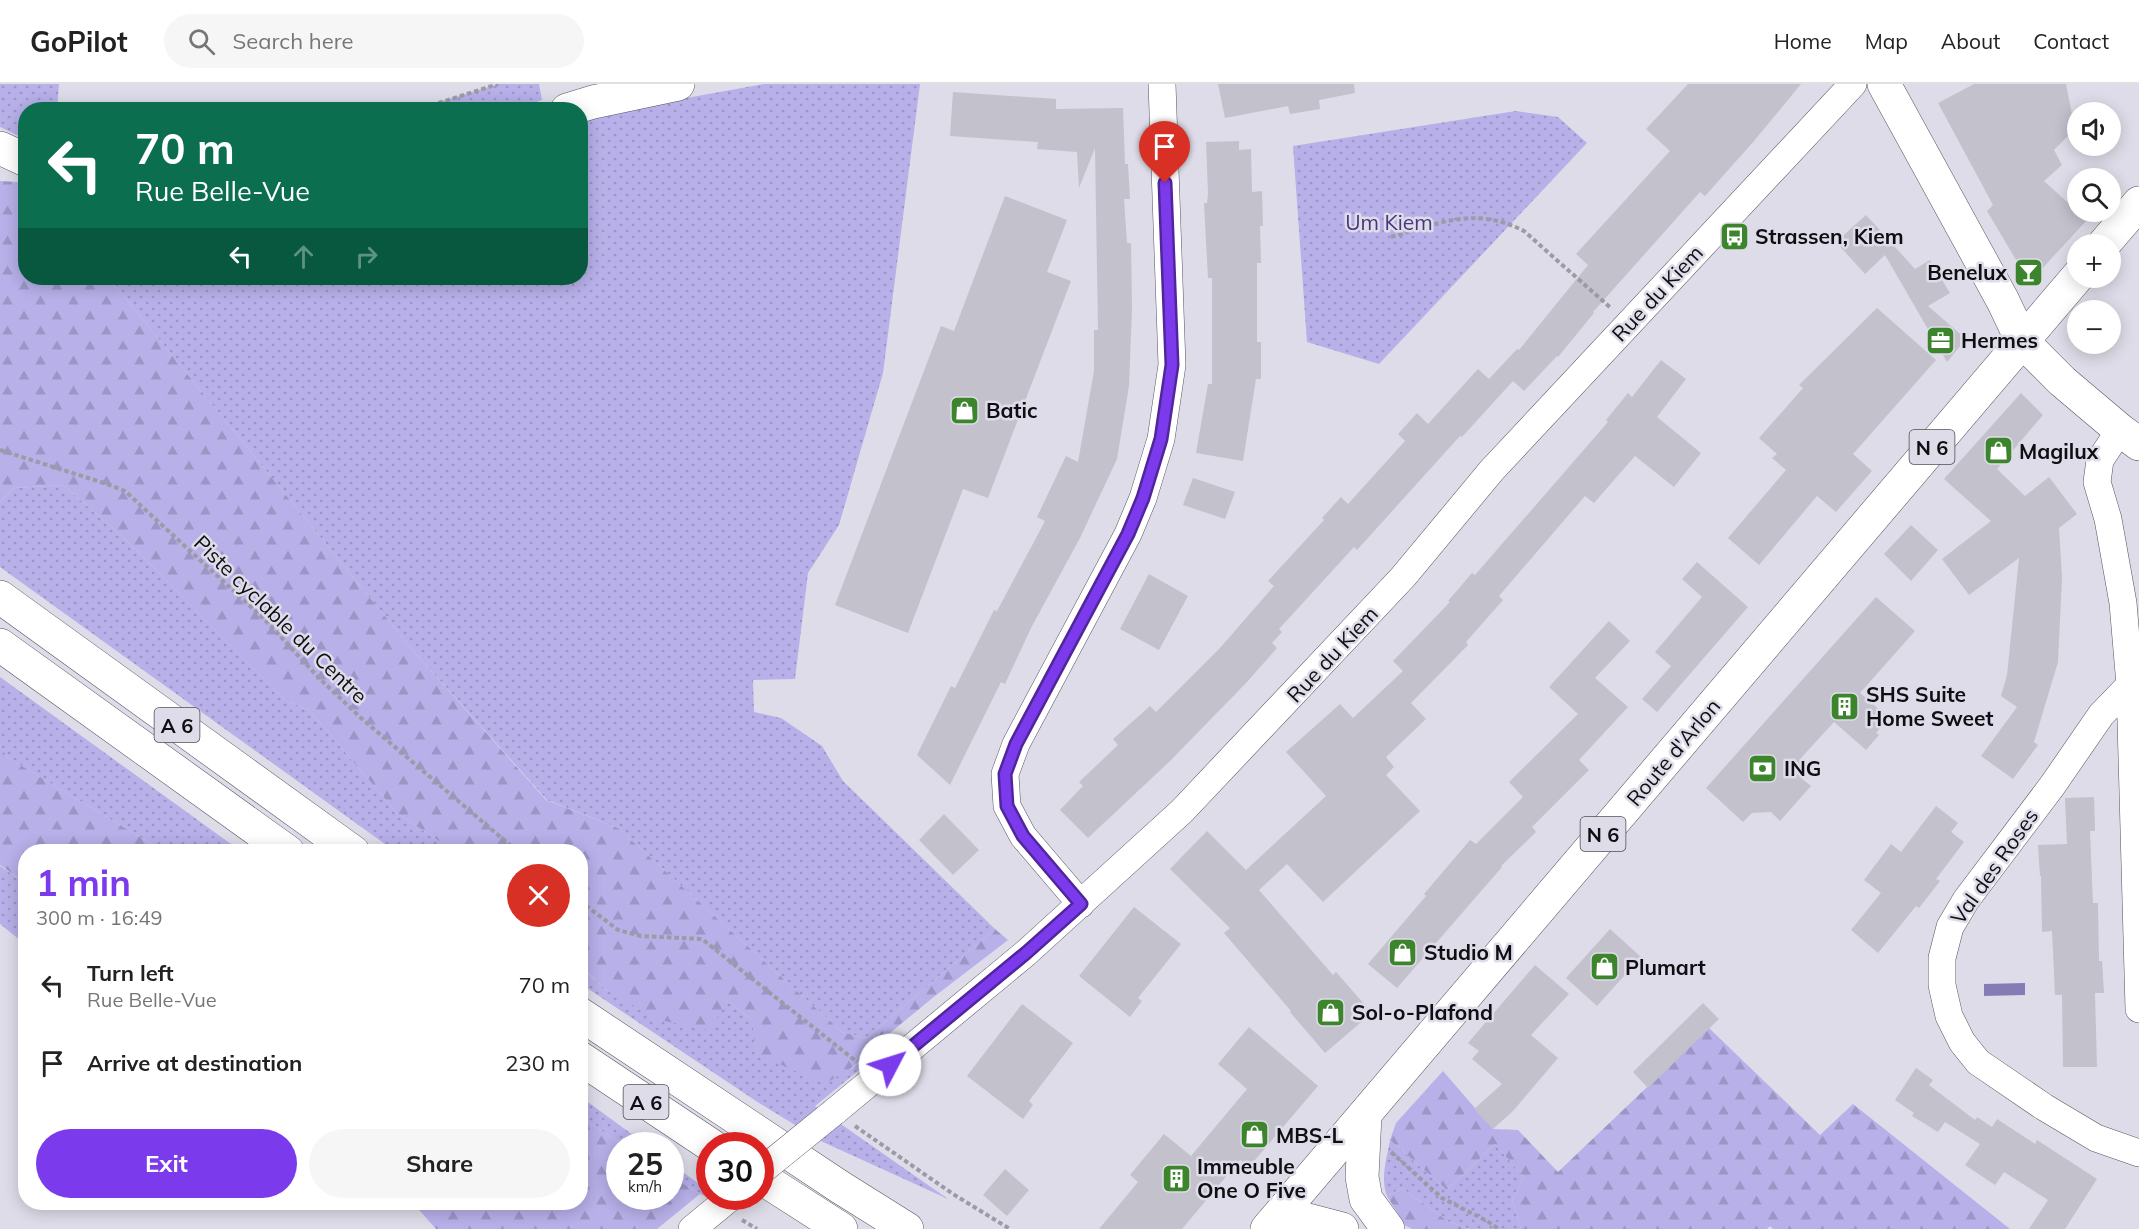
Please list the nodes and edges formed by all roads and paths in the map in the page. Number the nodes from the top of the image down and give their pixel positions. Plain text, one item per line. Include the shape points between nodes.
1 (498, 84) edge
2 (678, 84) edge
3 (1162, 84) edge
4 (1853, 84) edge
5 (1884, 84) edge
6 (442, 102) edge
7 (588, 104) edge
8 (0, 148) edge
9 (18, 156) edge
10 (2139, 203) edge
11 (2113, 234) edge
12 (1390, 237) dead end
13 (2068, 288) edge
14 (1628, 323) junction
15 (2022, 341) junction
16 (2129, 437) edge
17 (0, 450) edge
18 (0, 597) edge
19 (0, 645) edge
20 (2130, 685) junction
21 (277, 844) edge
22 (342, 844) edge
23 (509, 844) edge
24 (1081, 904) junction
25 (588, 907) edge
26 (2139, 1009) edge
27 (588, 1019) edge
28 (588, 1063) edge
29 (876, 1077) junction
30 (834, 1112) junction
31 (1365, 1115) junction
32 (696, 1135) edge
33 (1388, 1149) dead end
34 (2139, 1154) edge
35 (774, 1161) edge
36 (774, 1187) edge
37 (715, 1210) edge
38 (1274, 1221) edge
39 (692, 1229) edge
40 (841, 1229) edge
41 (907, 1229) edge
42 (1010, 1229) edge
43 (1342, 1229) edge
44 (1388, 1229) edge
45 (1499, 1229) edge

1 - 6 path
2 - 7 main road
3 - 24 street via 1172,365 1161,439 1128,534 1016,744 1005,774 1007,806 1023,836
4 - 14 street, Rue du Kiem
5 - 15 main road
8 - 9 main road
10 - 11 main road
12 - 14 path via 1449,220 1479,217 1507,222 1524,231
13 - 15 main road, Route d'Arlon / N 6
14 - 24 street, Rue du Kiem via 1492,470 1403,577 1252,739 1182,811
15 - 16 main road via 2062,381
15 - 31 main road, Route d'Arlon / N 6
16 - 20 street via 2100,460 2097,482 2123,603
17 - 23 path, Piste cyclable du Centre via 124,491 264,618 361,718
18 - 22 main road, A 6
19 - 21 main road, A 6
20 - 26 street
20 - 34 street, Val des Roses via 2102,716 1966,900 1950,927 1942,958 1942,985 1949,1016 1978,1062 2096,1138
24 - 29 street, Rue du Kiem
25 - 29 path via 618,930 641,936 702,939
27 - 41 main road, A 6
28 - 32 main road, A 6
29 - 30 street, Rue du Kiem
30 - 35 street, Rue du Kiem, bridge
30 - 42 path
31 - 38 main road, Route d'Arlon / N 6
31 - 44 main road via 1362,1177 1366,1199
33 - 45 path via 1442,1198
36 - 40 main road
37 - 39 street
38 - 43 main road, N 6

